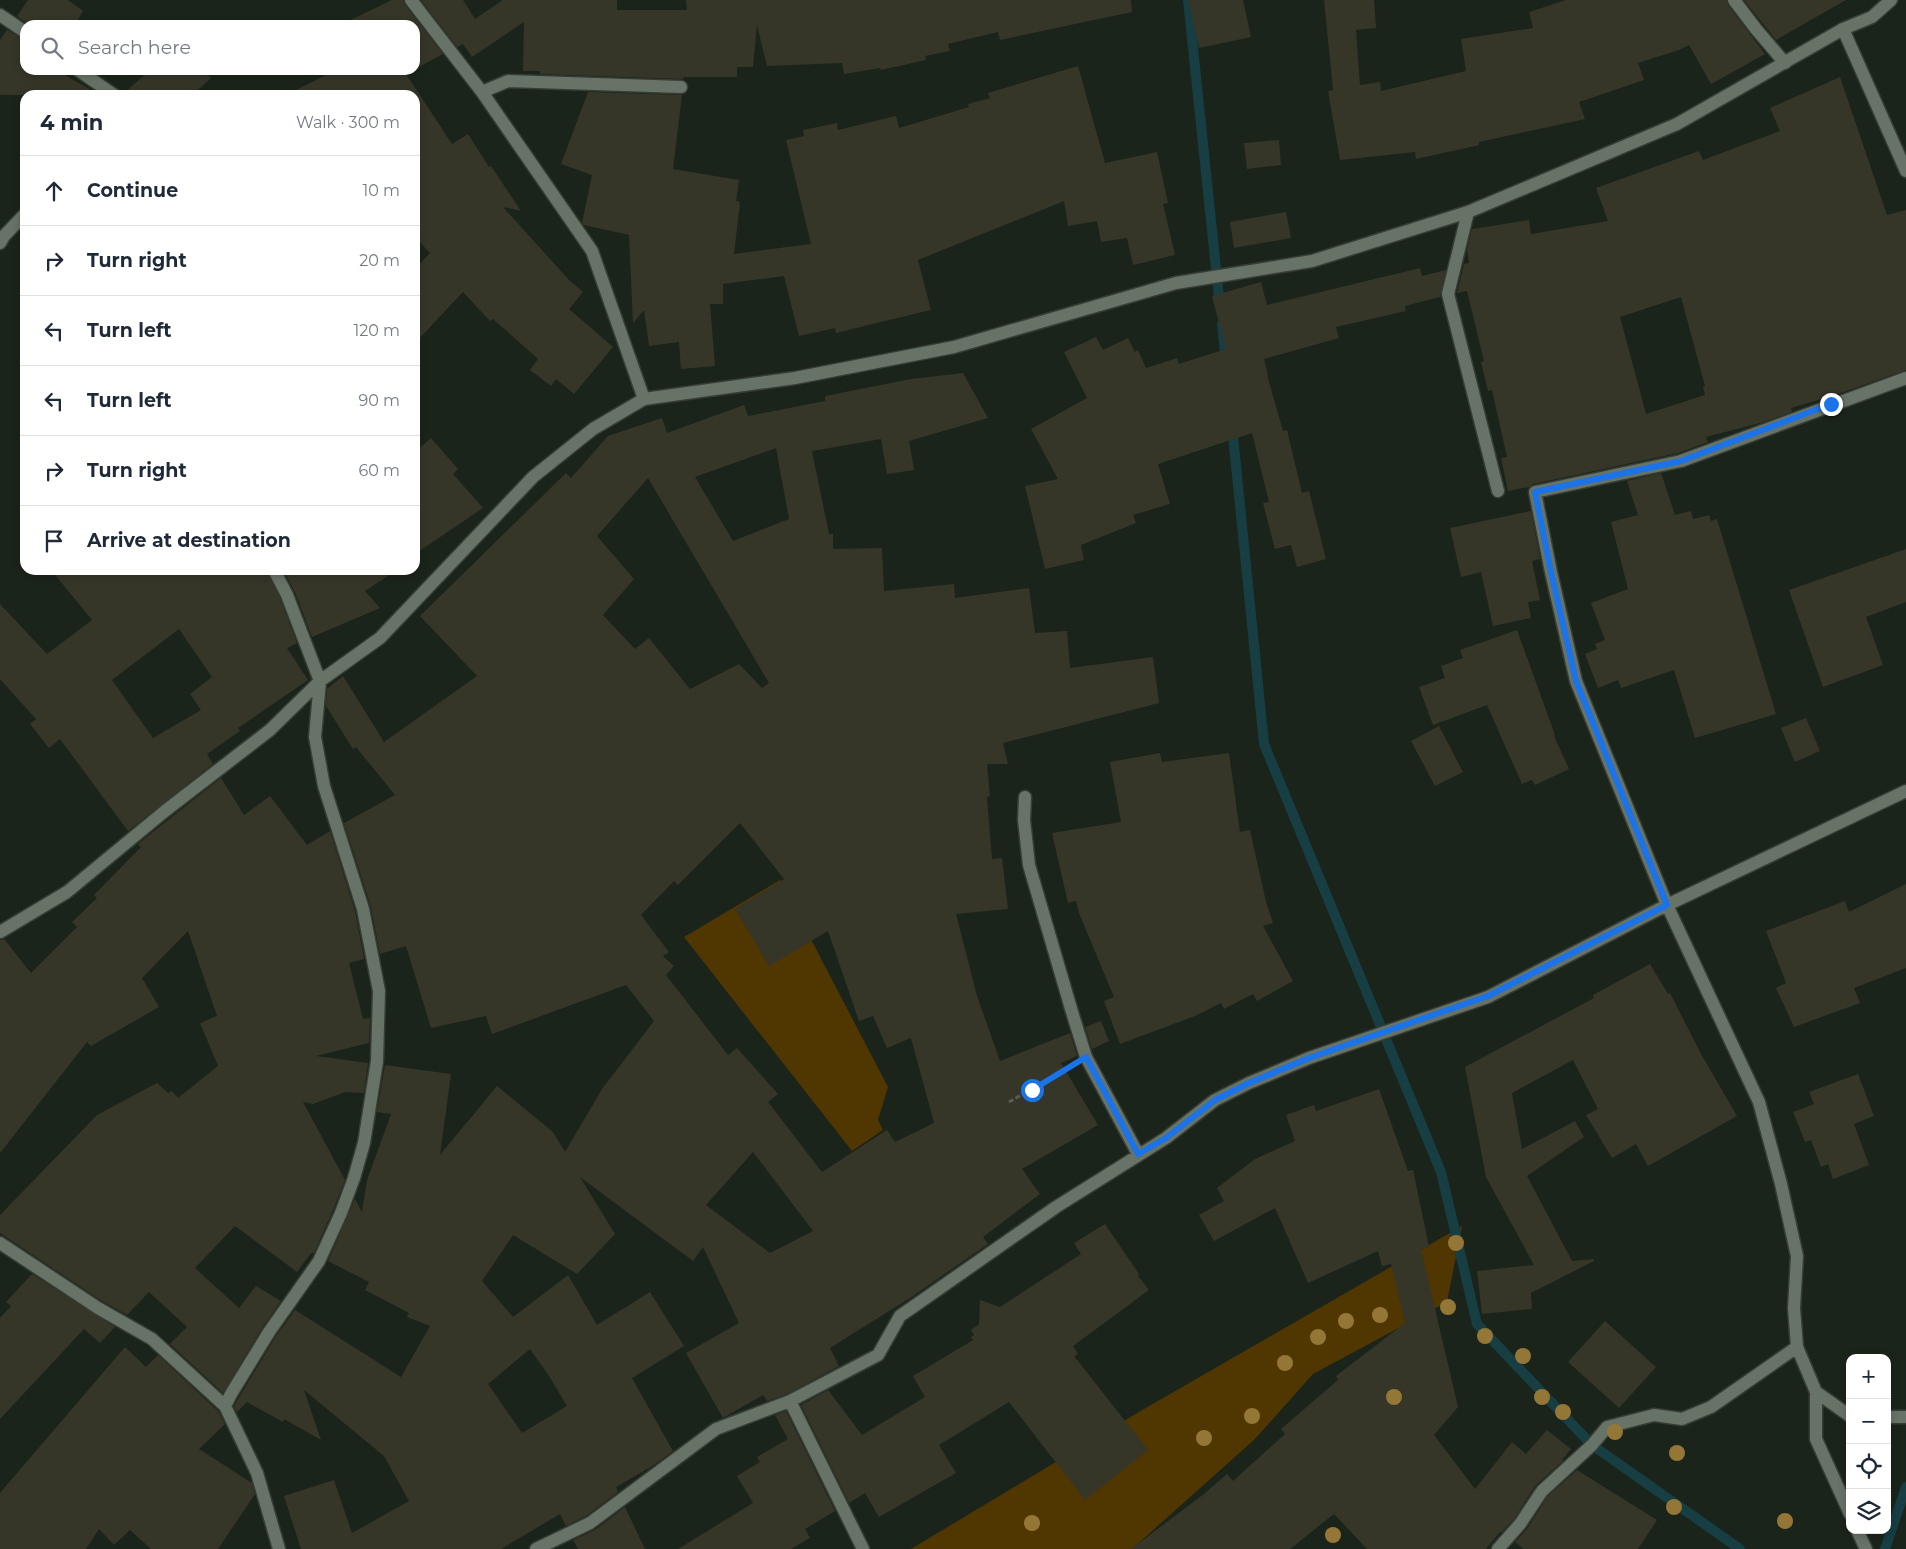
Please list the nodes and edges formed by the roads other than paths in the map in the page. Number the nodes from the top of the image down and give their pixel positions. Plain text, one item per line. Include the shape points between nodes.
1 (411, 0) edge
2 (1734, 0) edge
3 (1891, 0) edge
4 (0, 15) edge
5 (20, 29) edge
6 (1843, 29) junction
7 (1785, 63) junction
8 (85, 75) edge
9 (681, 87) dead end
10 (107, 90) edge
11 (482, 92) junction
12 (1906, 171) edge
13 (1468, 212) junction
14 (20, 219) edge
15 (0, 243) edge
16 (1906, 378) edge
17 (644, 399) junction
18 (1498, 490) dead end
19 (277, 575) edge
20 (320, 682) junction
21 (1906, 791) edge
22 (1026, 796) dead end
23 (1667, 905) junction
24 (0, 932) edge
25 (1138, 1154) junction
26 (0, 1243) edge
27 (1797, 1347) junction
28 (1816, 1392) junction
29 (790, 1401) junction
30 (225, 1406) junction
31 (1846, 1413) edge
32 (1891, 1417) edge
33 (1906, 1417) edge
34 (1846, 1505) edge
35 (1859, 1534) edge
36 (279, 1549) edge
37 (536, 1549) edge
38 (863, 1549) edge
39 (1498, 1549) edge
40 (1866, 1549) edge

1 - 11 street
2 - 7 street
3 - 6 street via 1872,17
4 - 5 street
6 - 7 street
6 - 12 street
7 - 13 street via 1677,124
8 - 10 street
9 - 11 street via 508,81
11 - 17 street via 592,251
13 - 17 street via 1312,261 1176,283 954,347 795,378
13 - 18 street via 1448,294
14 - 15 street
16 - 23 street via 1681,461 1535,492 1576,681
17 - 20 street via 593,429 533,477 380,638
19 - 20 street
20 - 24 street via 270,730 67,892
20 - 30 street via 315,737 324,786 365,918 379,991 377,1061 364,1143 341,1213 319,1261 269,1332
21 - 23 street
22 - 25 street via 1024,820 1029,865 1086,1057
23 - 25 street via 1488,996 1309,1058 1249,1083 1215,1100 1166,1138
23 - 27 street via 1759,1102 1797,1256 1794,1308
25 - 29 street via 900,1316 878,1354
26 - 30 street via 98,1308 152,1339
27 - 28 street
27 - 39 street via 1710,1407 1682,1419 1654,1416 1607,1427 1542,1491
28 - 31 street
28 - 34 street via 1816,1439
29 - 37 street via 716,1429 590,1523
29 - 38 street
30 - 36 street via 257,1473
32 - 33 street
35 - 40 street

